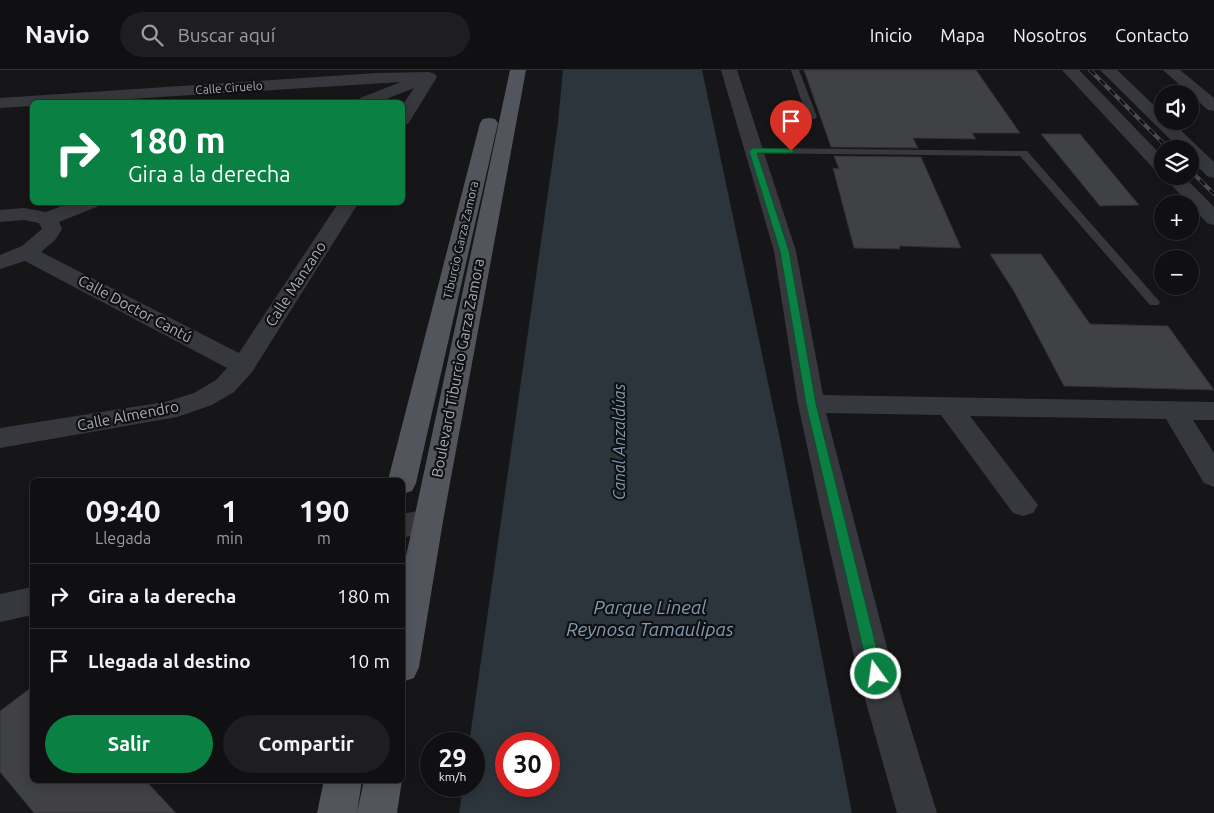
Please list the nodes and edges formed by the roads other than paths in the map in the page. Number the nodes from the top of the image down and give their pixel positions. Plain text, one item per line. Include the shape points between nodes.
1 (502, 70) edge
2 (518, 70) edge
3 (729, 70) edge
4 (794, 70) edge
5 (1070, 70) edge
6 (1108, 70) edge
7 (1171, 70) edge
8 (436, 73) edge
9 (45, 100) edge
10 (371, 100) edge
11 (30, 101) edge
12 (0, 103) edge
13 (1214, 106) edge
14 (405, 116) edge
15 (812, 116) dead end
16 (753, 151) junction
17 (1154, 158) edge
18 (1214, 172) edge
19 (1181, 185) edge
20 (84, 205) edge
21 (347, 205) edge
22 (0, 216) edge
23 (47, 219) junction
24 (1214, 219) edge
25 (26, 253) junction
26 (0, 262) edge
27 (1154, 302) dead end
28 (243, 366) junction
29 (811, 404) junction
30 (948, 406) junction
31 (422, 410) joint
32 (1174, 410) junction
33 (1214, 411) edge
34 (0, 438) edge
35 (1214, 476) edge
36 (403, 478) edge
37 (1023, 505) dead end
38 (415, 523) edge
39 (30, 601) edge
40 (0, 608) edge
41 (405, 634) edge
42 (342, 783) edge
43 (382, 783) edge
44 (337, 813) edge
45 (377, 813) edge
46 (917, 813) edge

1 - 31 main road, Tiburcio Garza Zamora
2 - 38 main road, Boulevard Tiburcio Garza Zamora
3 - 16 street
4 - 15 lane
5 - 17 street
6 - 18 street
7 - 13 street
8 - 9 street, Calle Ciruelo
8 - 10 street
8 - 14 street
11 - 12 street, Calle Ciruelo
16 - 27 lane via 1023,154
16 - 29 street via 785,251
19 - 24 street
20 - 23 street
21 - 28 street, Calle Manzano
22 - 23 street via 35,214
23 - 25 street via 52,229 44,241
25 - 26 street
25 - 28 street, Calle Doctor Cantú
28 - 34 street, Calle Almendro via 225,386 203,399 168,411
29 - 30 street
29 - 46 street via 876,674
30 - 32 street
30 - 37 street
31 - 36 main road, Boulevard Tiburcio Garza Zamora
32 - 33 street
32 - 35 street
38 - 41 main road, Boulevard Tiburcio Garza Zamora
39 - 40 street
42 - 44 main road
43 - 45 main road

